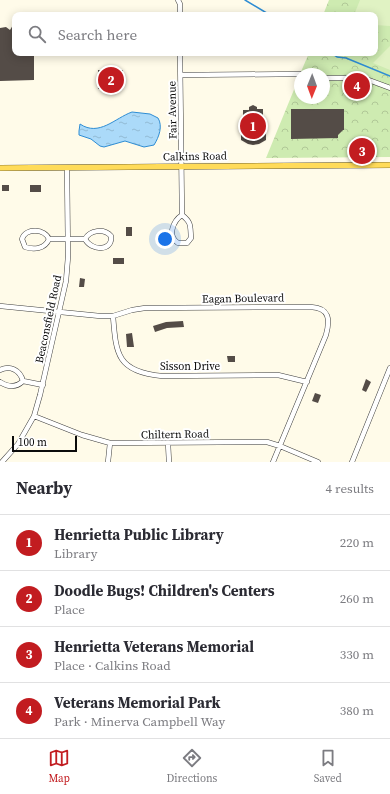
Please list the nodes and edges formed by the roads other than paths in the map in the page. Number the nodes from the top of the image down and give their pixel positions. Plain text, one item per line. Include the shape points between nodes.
1 (178, 0) edge
2 (180, 12) edge
3 (180, 56) edge
4 (294, 74) edge
5 (180, 75) junction
6 (330, 78) edge
7 (390, 88) edge
8 (390, 164) edge
9 (182, 166) junction
10 (0, 168) edge
11 (67, 168) junction
12 (182, 216) junction
13 (68, 239) junction
14 (85, 239) junction
15 (48, 240) junction
16 (0, 306) edge
17 (59, 312) junction
18 (113, 316) junction
19 (390, 368) edge
20 (0, 370) edge
21 (23, 381) junction
22 (0, 382) edge
23 (307, 382) junction
24 (43, 385) junction
25 (34, 416) junction
26 (110, 443) junction
27 (168, 443) junction
28 (280, 446) junction
29 (2, 462) edge
30 (108, 462) edge
31 (168, 462) edge
32 (273, 462) edge
33 (318, 462) edge
34 (352, 462) edge

1 - 2 street
3 - 5 street, Fair Avenue
4 - 5 street
5 - 9 street, Fair Avenue
6 - 7 street via 366,79
8 - 9 main road, Calkins Road
9 - 11 main road, Calkins Road
9 - 12 street, Fair Avenue
10 - 11 main road, Calkins Road
11 - 13 street, Beaconsfield Road
12 - 12 street via 173,224 173,236 178,243 187,242 191,238 189,221
13 - 14 street
13 - 15 street
13 - 17 street, Beaconsfield Road via 68,266
14 - 14 street via 95,248 105,247 111,242 111,236 104,231 93,231
15 - 15 street via 40,231 27,232 22,239 25,246 31,248 42,247
16 - 17 street, Eagan Boulevard
17 - 18 street, Eagan Boulevard
17 - 24 street, Beaconsfield Road
18 - 23 street, Sisson Drive via 118,353 128,366 144,373 162,376 278,375
18 - 23 street, Eagan Boulevard via 145,308 317,307 325,311 328,328
19 - 34 street
20 - 21 street via 15,370
21 - 22 street via 13,386
21 - 24 street
23 - 28 street, Eagan Boulevard
24 - 25 street, Beaconsfield Road
25 - 26 street, Chiltern Road via 82,436
25 - 29 street, Beaconsfield Road via 18,444
26 - 27 street, Chiltern Road
26 - 30 street
27 - 28 street, Chiltern Road via 260,442
27 - 31 street
28 - 32 street, Eagan Boulevard
28 - 33 street, Chiltern Road

